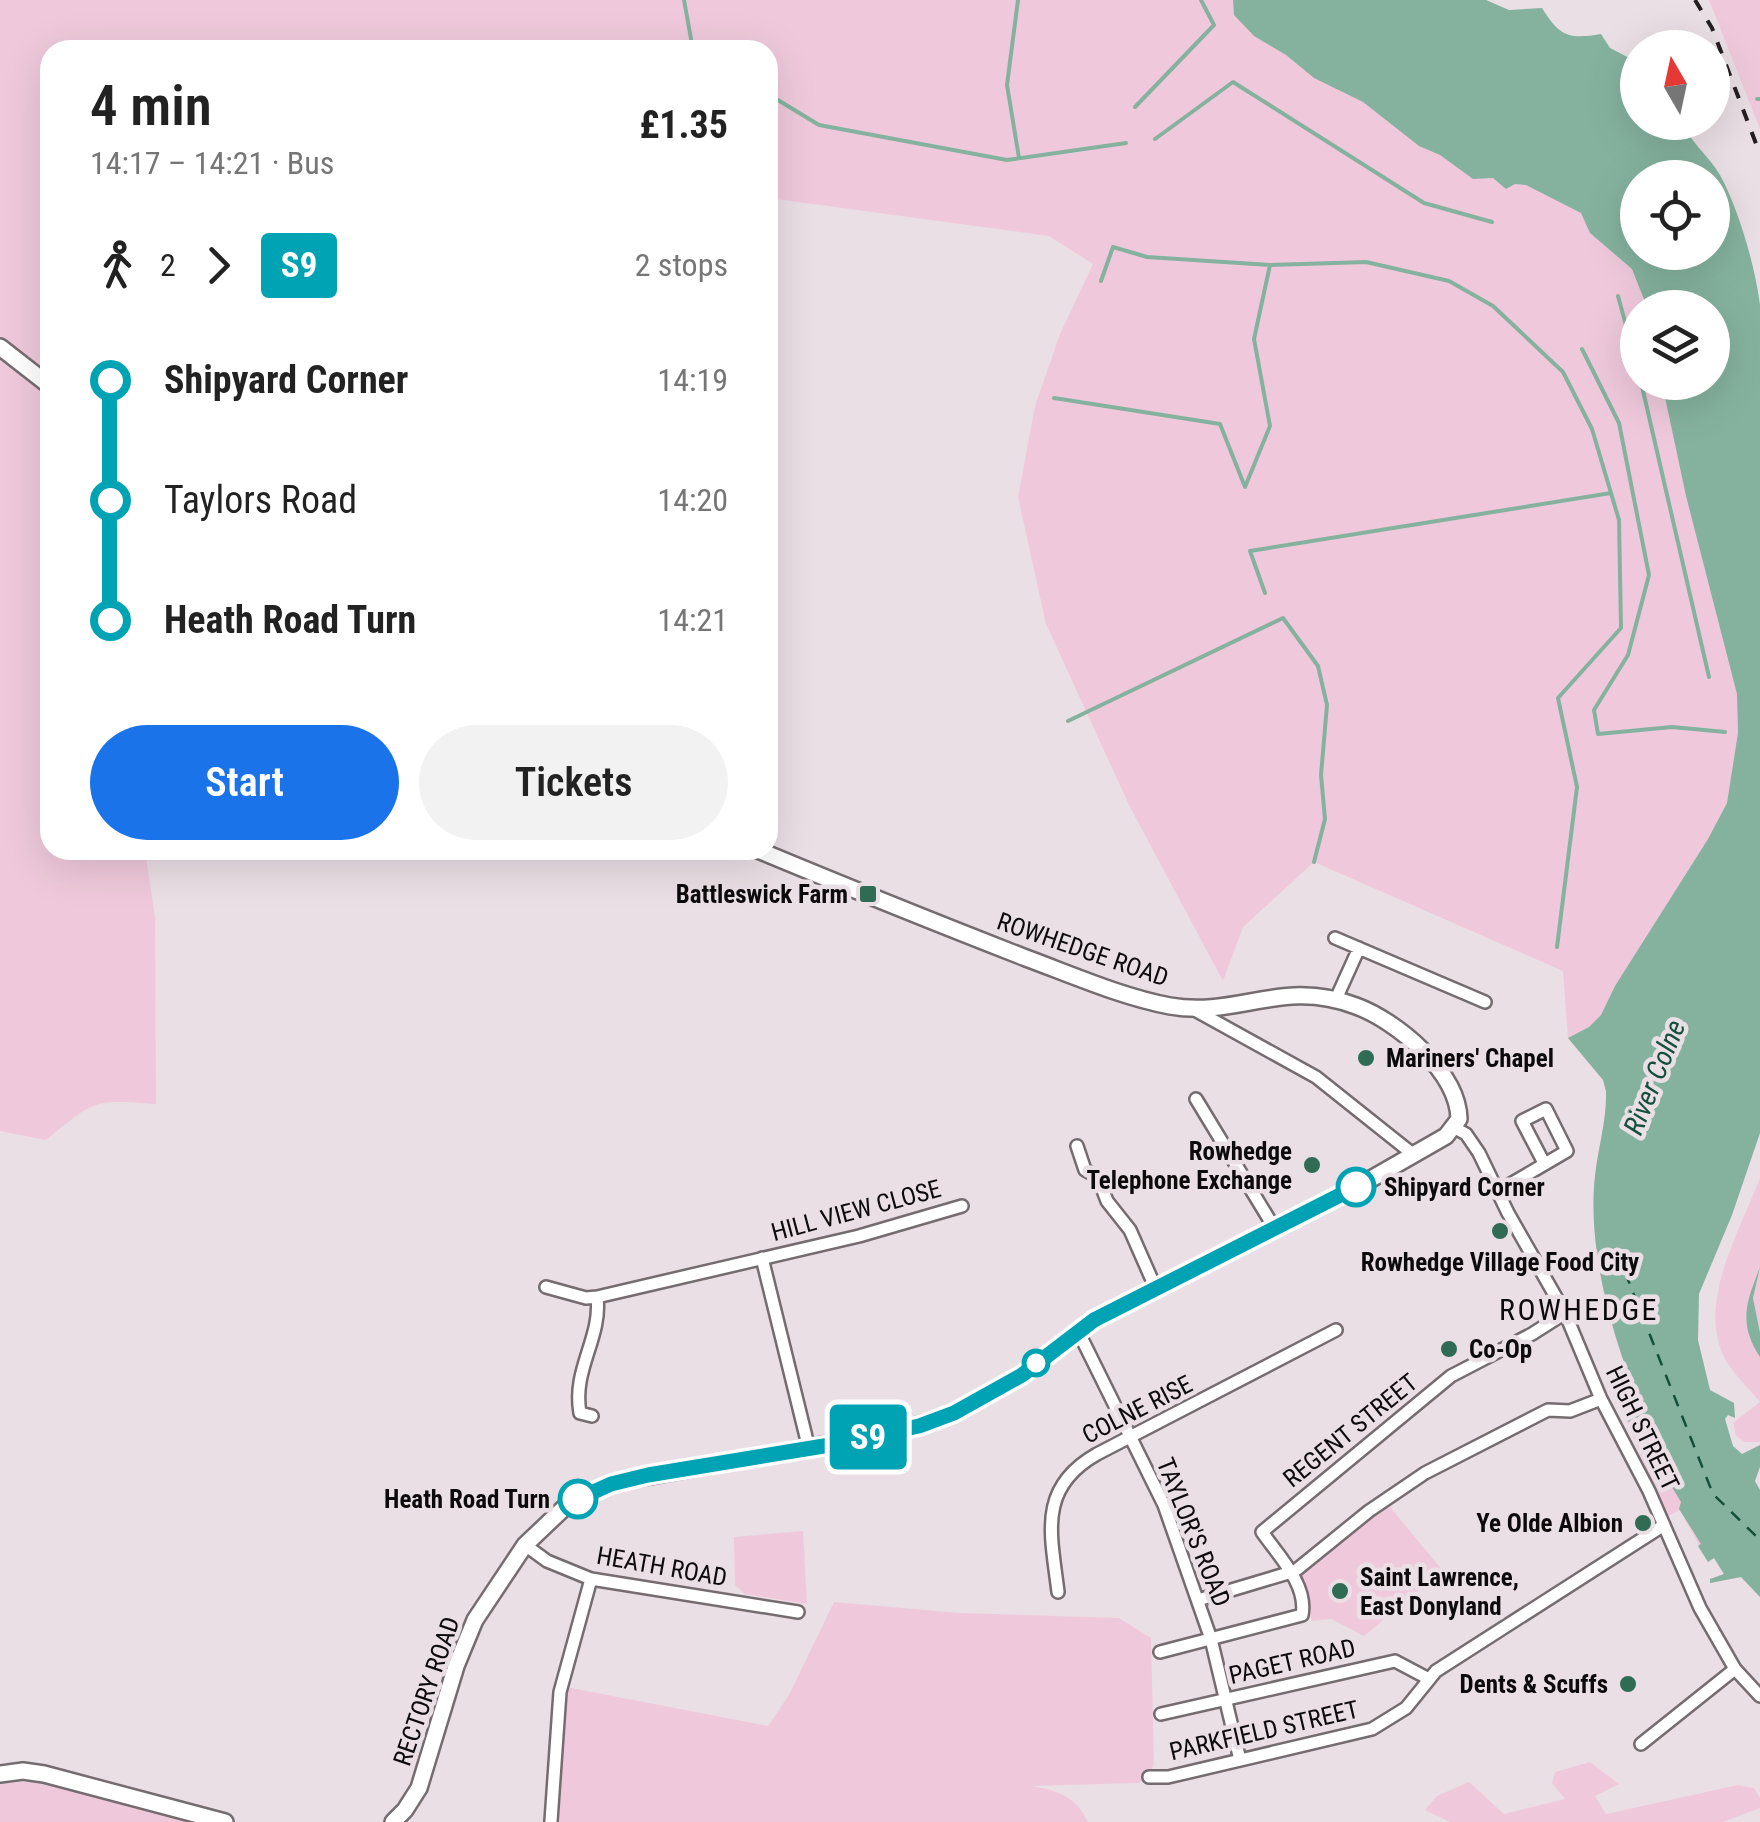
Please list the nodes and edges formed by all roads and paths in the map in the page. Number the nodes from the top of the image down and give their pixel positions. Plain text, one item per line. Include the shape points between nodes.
1 (0, 347) edge
2 (40, 378) edge
3 (778, 858) edge
4 (1335, 938) dead end
5 (1359, 948) junction
6 (1336, 1000) junction
7 (1484, 1002) dead end
8 (1192, 1009) junction
9 (1196, 1099) dead end
10 (1455, 1128) junction
11 (1077, 1146) dead end
12 (1414, 1155) junction
13 (1544, 1163) junction
14 (1497, 1192) junction
15 (962, 1206) dead end
16 (1275, 1229) junction
17 (762, 1258) junction
18 (546, 1287) dead end
19 (1156, 1289) junction
20 (596, 1297) junction
21 (1566, 1312) junction
22 (1336, 1330) dead end
23 (1078, 1331) junction
24 (1601, 1399) junction
25 (582, 1416) dead end
26 (1131, 1438) junction
27 (809, 1449) junction
28 (1664, 1525) junction
29 (525, 1546) junction
30 (1290, 1573) junction
31 (591, 1578) junction
32 (1058, 1592) dead end
33 (1198, 1600) junction
34 (798, 1612) dead end
35 (1211, 1638) junction
36 (1160, 1652) dead end
37 (1735, 1669) junction
38 (1430, 1679) junction
39 (1760, 1696) edge
40 (1225, 1699) junction
41 (1160, 1714) dead end
42 (1640, 1744) dead end
43 (1240, 1760) junction
44 (0, 1774) edge
45 (1148, 1777) dead end
46 (407, 1816) edge
47 (551, 1821) edge
48 (225, 1822) edge
49 (393, 1822) edge

1 - 2 street
3 - 8 street, ROWHEDGE ROAD via 1065,972
4 - 5 street
5 - 6 street
5 - 7 street
6 - 8 street, ROWHEDGE ROAD via 1292,994
6 - 10 street, ROWHEDGE ROAD via 1389,1022 1430,1059 1454,1096
8 - 12 street via 1316,1078
9 - 16 street
10 - 12 street, RECTORY ROAD
10 - 14 street, HIGH STREET via 1471,1140
11 - 19 street via 1085,1170 1098,1176 1130,1230
12 - 16 street, RECTORY ROAD
13 - 13 street via 1522,1120 1546,1108 1568,1150
13 - 14 street
14 - 21 street, HIGH STREET
15 - 17 street, HILL VIEW CLOSE
16 - 19 street, RECTORY ROAD
17 - 20 street, HILL VIEW CLOSE
17 - 27 street, HILL VIEW CLOSE
18 - 20 street, HILL VIEW CLOSE
19 - 23 street, RECTORY ROAD
20 - 25 street via 599,1312 576,1391
21 - 24 street, HIGH STREET
21 - 30 street, REGENT STREET via 1452,1376 1262,1532
22 - 26 street, COLNE RISE
23 - 26 street, TAYLOR'S ROAD
23 - 27 street, RECTORY ROAD via 1022,1375 954,1413
24 - 28 street, HIGH STREET
24 - 30 street via 1570,1411 1548,1410 1425,1473
26 - 32 street, COLNE RISE via 1084,1462 1060,1486 1050,1523
26 - 33 street, TAYLOR'S ROAD via 1164,1504
27 - 29 street, RECTORY ROAD via 611,1484 565,1507
28 - 37 street, HIGH STREET
28 - 38 street, PARKFIELD STREET
29 - 31 street, HEATH ROAD
29 - 46 street, RECTORY ROAD via 464,1640
30 - 33 street
30 - 35 street via 1304,1604 1302,1616
31 - 34 street, HEATH ROAD
31 - 47 street via 560,1692
33 - 35 street, TAYLOR'S ROAD
35 - 36 street
35 - 40 street, TAYLOR'S ROAD
37 - 39 street, HIGH STREET
37 - 42 street
38 - 40 street, PAGET ROAD via 1395,1660
38 - 43 street, PARKFIELD STREET via 1406,1708 1372,1729
40 - 41 street, PAGET ROAD
40 - 43 street, TAYLOR'S ROAD
43 - 45 street, PARKFIELD STREET
44 - 48 street via 44,1774
46 - 49 street, RECTORY ROAD

